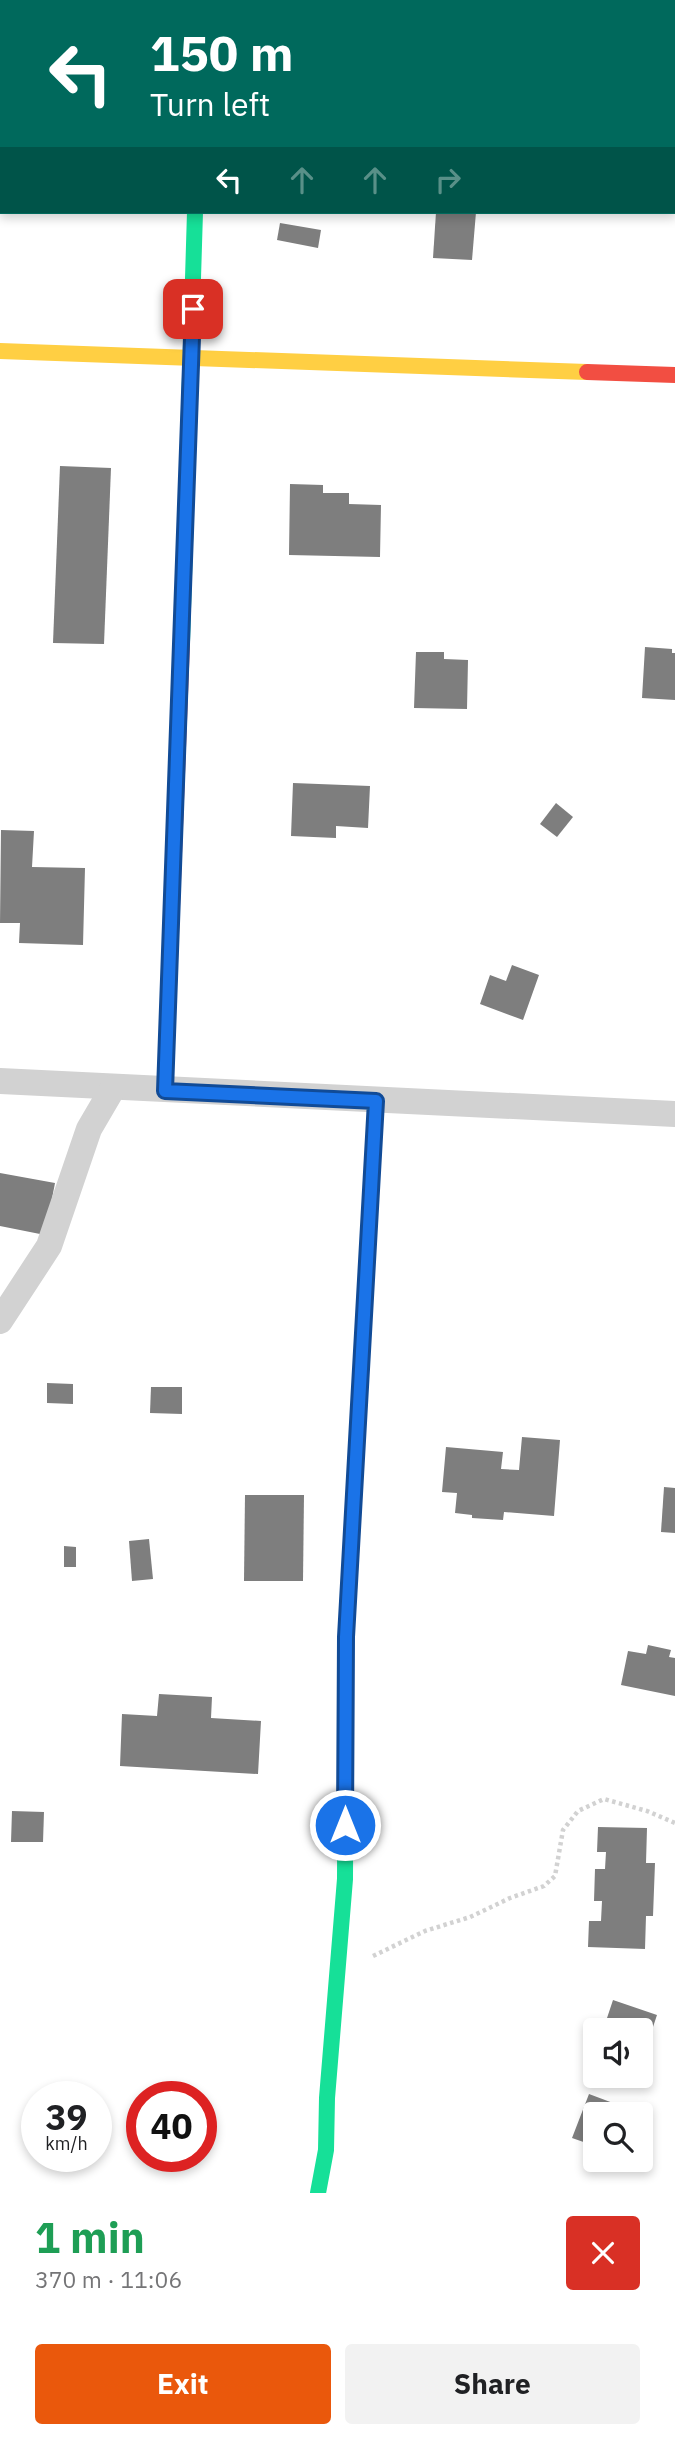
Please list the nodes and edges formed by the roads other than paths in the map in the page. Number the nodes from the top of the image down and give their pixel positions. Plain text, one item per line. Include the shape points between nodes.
1 (195, 214) edge
2 (0, 351) edge
3 (192, 357) junction
4 (675, 375) edge
5 (0, 1082) edge
6 (113, 1088) junction
7 (165, 1091) junction
8 (376, 1101) junction
9 (675, 1114) edge
10 (0, 1321) edge
11 (318, 2193) edge

1 - 3 street
2 - 3 street
3 - 4 street
3 - 7 street
5 - 6 street
6 - 7 street
6 - 10 street via 89,1129 49,1246
7 - 8 street
8 - 9 street
8 - 11 street via 346,1637 345,1879 326,2150

